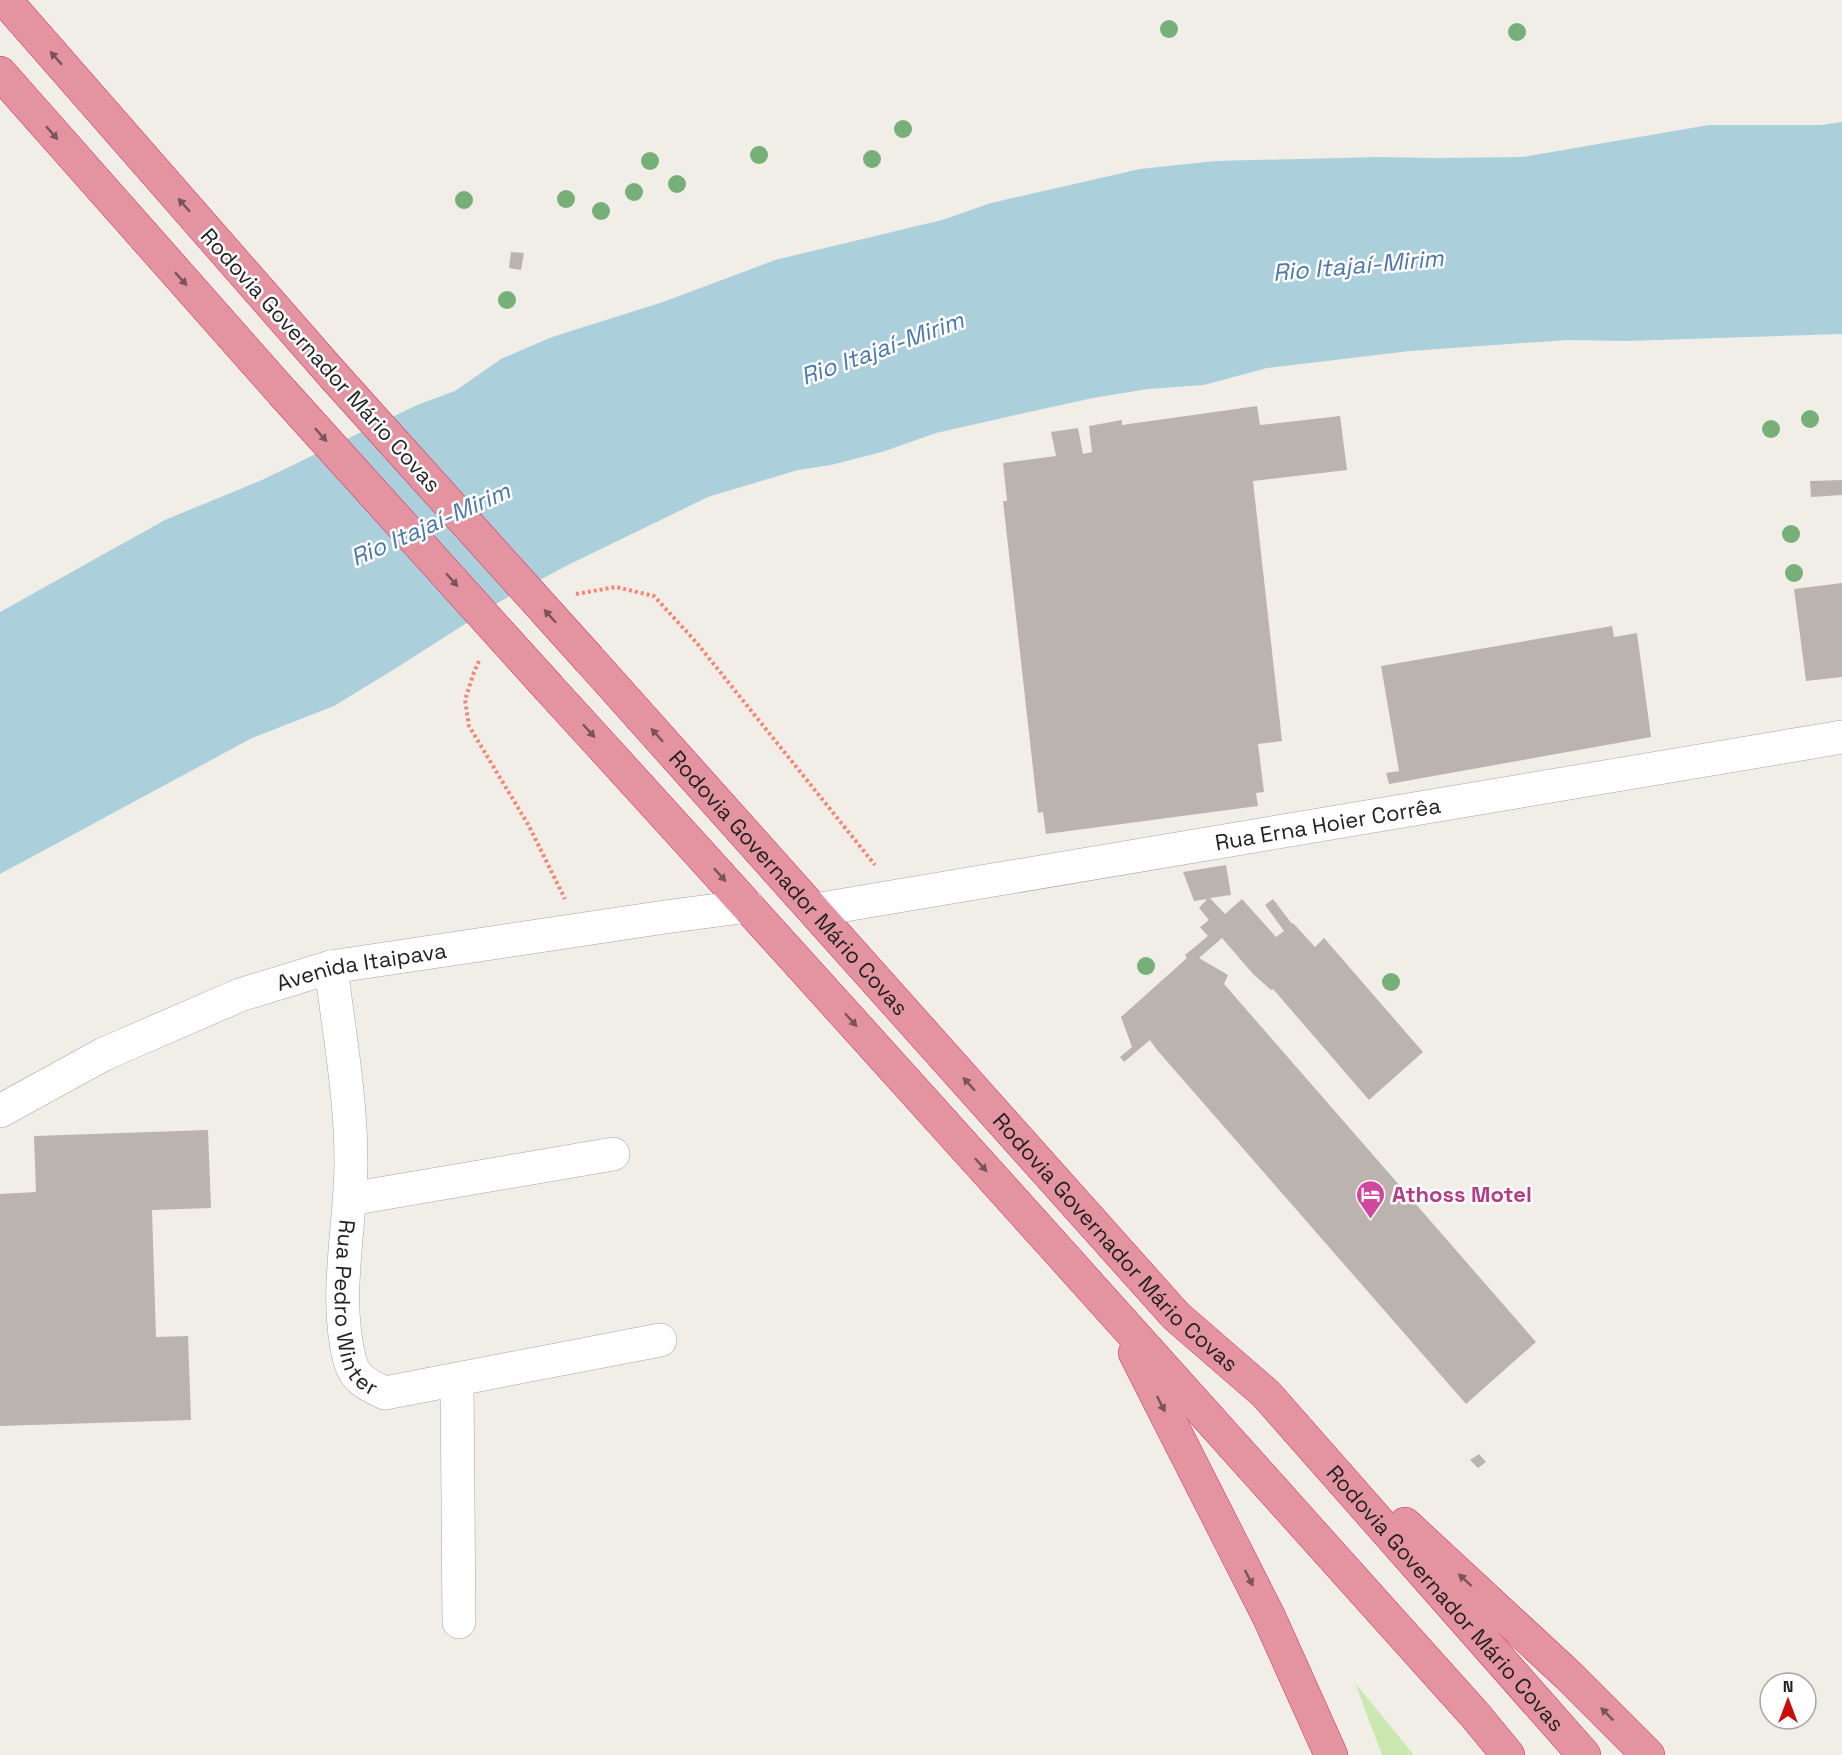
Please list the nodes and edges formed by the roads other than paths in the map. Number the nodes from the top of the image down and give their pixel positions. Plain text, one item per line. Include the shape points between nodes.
1 (5, 0) edge
2 (0, 73) edge
3 (1842, 737) edge
4 (748, 906) junction
5 (815, 910) junction
6 (331, 967) junction
7 (0, 1111) edge
8 (613, 1154) dead end
9 (350, 1199) junction
10 (1116, 1314) junction
11 (660, 1340) dead end
12 (457, 1380) junction
13 (1266, 1394) junction
14 (459, 1622) dead end
15 (1331, 1755) edge
16 (1508, 1755) edge
17 (1584, 1755) edge
18 (1648, 1755) edge

5 -> 1 highway, Rodovia Governador Mário Covas, bridge via 333,375
2 -> 4 highway, Rodovia Governador Mário Covas, bridge via 282,392
3 - 5 street, Rua Erna Hoier Corrêa
4 - 6 street, Avenida Itaipava
4 -> 10 highway, Rodovia Governador Mário Covas
13 -> 5 highway, Rodovia Governador Mário Covas via 1176,1316
6 - 7 street, Avenida Itaipava via 240,995 104,1054
6 - 9 street, Rua Pedro Winter via 349,1108
8 - 9 street
9 - 12 street, Rua Pedro Winter via 344,1285 350,1364 362,1383 385,1393
10 -> 15 highway via 1269,1617
10 - 16 highway, Rodovia Governador Mário Covas
11 - 12 street, Rua Pedro Winter
12 - 14 street
13 - 17 highway, Rodovia Governador Mário Covas
18 -> 13 highway via 1569,1676

